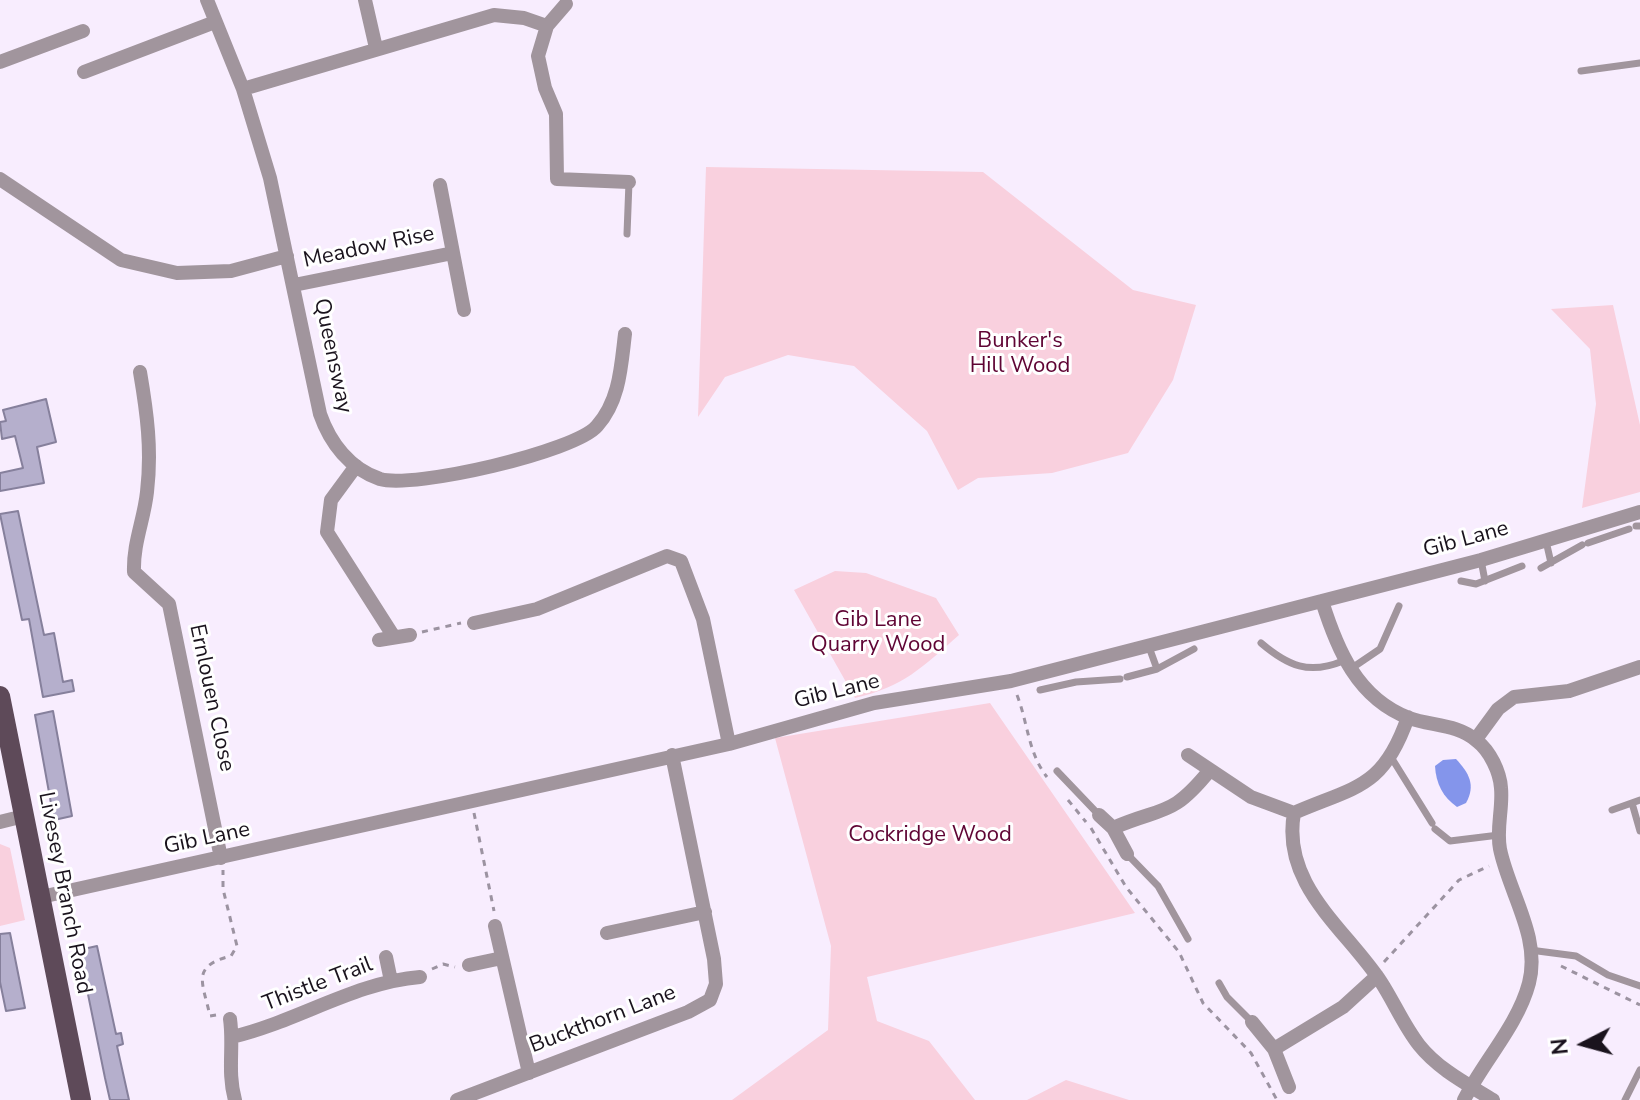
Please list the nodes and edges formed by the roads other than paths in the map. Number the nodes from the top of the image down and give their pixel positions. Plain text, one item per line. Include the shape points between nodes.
1 (207, 0) edge
2 (365, 0) edge
3 (566, 4) dead end
4 (215, 22) junction
5 (547, 26) junction
6 (83, 31) dead end
7 (376, 48) junction
8 (0, 62) edge
9 (1640, 63) edge
10 (1581, 71) dead end
11 (84, 72) dead end
12 (243, 89) junction
13 (0, 179) edge
14 (629, 182) joint
15 (440, 185) dead end
16 (627, 234) dead end
17 (453, 253) junction
18 (287, 256) junction
19 (294, 285) junction
20 (464, 310) dead end
21 (624, 334) dead end
22 (140, 372) dead end
23 (356, 466) junction
24 (1603, 523) junction
25 (1636, 523) edge
26 (1607, 538) junction
27 (1546, 541) junction
28 (1481, 560) junction
29 (1551, 563) junction
30 (1522, 566) dead end
31 (1541, 568) dead end
32 (1461, 581) dead end
33 (1485, 581) junction
34 (1322, 601) junction
35 (1399, 606) dead end
36 (474, 623) road end
37 (410, 635) road end
38 (1261, 643) dead end
39 (1149, 647) junction
40 (1194, 649) dead end
41 (1091, 661) junction
42 (1346, 666) junction
43 (1640, 667) edge
44 (1157, 669) junction
45 (1095, 680) junction
46 (1040, 690) dead end
47 (0, 696) edge
48 (1408, 717) junction
49 (1476, 739) junction
50 (729, 744) junction
51 (672, 755) junction
52 (1188, 755) dead end
53 (1391, 757) junction
54 (1210, 770) junction
55 (1057, 771) dead end
56 (1636, 802) edge
57 (1612, 810) dead end
58 (1294, 813) junction
59 (1099, 815) joint
60 (24, 816) junction
61 (0, 822) edge
62 (1113, 828) junction
63 (1640, 831) edge
64 (1499, 835) junction
65 (1127, 854) joint
66 (221, 858) junction
67 (41, 897) junction
68 (705, 912) junction
69 (495, 926) road end
70 (607, 933) dead end
71 (1188, 939) dead end
72 (1530, 950) junction
73 (386, 957) dead end
74 (502, 958) junction
75 (469, 965) road end
76 (1376, 974) junction
77 (420, 977) road end
78 (391, 981) junction
79 (1219, 983) dead end
80 (1640, 986) edge
81 (230, 1019) road end
82 (1252, 1022) joint
83 (232, 1037) junction
84 (1274, 1049) junction
85 (1640, 1070) edge
86 (529, 1073) junction
87 (1291, 1093) edge
88 (1467, 1093) edge
89 (81, 1100) edge
90 (235, 1100) edge
91 (457, 1100) edge
92 (1493, 1100) edge
93 (1625, 1100) edge

1 - 4 street, Queensway
2 - 7 street
3 - 5 street
4 - 11 street
4 - 12 street, Queensway
5 - 7 street via 494,15
5 - 14 street via 538,56 556,114 557,179
6 - 8 street
7 - 12 street
9 - 10 lane
12 - 18 street, Queensway
13 - 18 street via 121,260 177,273 231,271
14 - 16 lane
15 - 17 street, Meadow Rise
17 - 19 street, Meadow Rise
17 - 20 street, Meadow Rise
18 - 19 street, Queensway
19 - 23 street, Queensway via 326,432
21 - 23 street, Queensway via 612,403 596,428 573,443 417,482 380,479
22 - 66 street, Ernlouen Close via 151,439 147,495 133,547 134,572 169,604
23 - 37 street via 331,500 327,532 386,639
24 - 25 street, Gib Lane
24 - 26 lane
24 - 27 street, Gib Lane
25 - 26 lane
26 - 29 lane
27 - 28 street, Gib Lane
27 - 29 lane
28 - 33 lane
28 - 34 street, Gib Lane
29 - 31 lane
30 - 33 lane
32 - 33 lane
34 - 39 street, Gib Lane
34 - 42 street
35 - 42 lane via 1380,649
36 - 50 street via 537,609 667,556 681,561 703,619
38 - 42 lane via 1300,668
39 - 41 street, Gib Lane
39 - 44 lane
40 - 44 lane
41 - 45 lane
41 - 50 street, Gib Lane via 1011,681 874,703
42 - 48 street via 1382,702
43 - 49 street via 1569,691 1514,697
44 - 45 lane
45 - 46 lane
47 - 60 main road, Livesey Branch Road
48 - 49 street
48 - 53 street
49 - 64 street via 1489,752 1501,787
50 - 51 street, Gib Lane
51 - 66 street, Gib Lane
51 - 68 street, Buckthorn Lane
52 - 54 street
53 - 58 street via 1373,778
53 - 64 lane via 1433,826 1450,841
54 - 58 street via 1251,797
54 - 62 street via 1174,808
55 - 59 lane
56 - 57 lane
56 - 63 lane
58 - 76 street via 1292,844 1305,881
59 - 62 street
60 - 61 street
60 - 67 main road, Livesey Branch Road
62 - 65 street
64 - 72 street
65 - 71 lane via 1158,886
66 - 67 street, Gib Lane
67 - 89 main road, Livesey Branch Road
68 - 70 street
68 - 86 street, Buckthorn Lane via 716,984 710,1000
69 - 74 street
72 - 80 lane via 1576,956
72 - 88 street via 1520,1004
73 - 78 street
74 - 75 street
74 - 86 street
76 - 84 street via 1343,1007
76 - 88 street via 1420,1046
77 - 78 street, Thistle Trail
78 - 83 street, Thistle Trail via 274,1027
79 - 82 lane
81 - 83 street
82 - 84 street
83 - 90 street via 229,1061
84 - 87 street
85 - 93 lane
86 - 91 street, Buckthorn Lane
88 - 92 street

